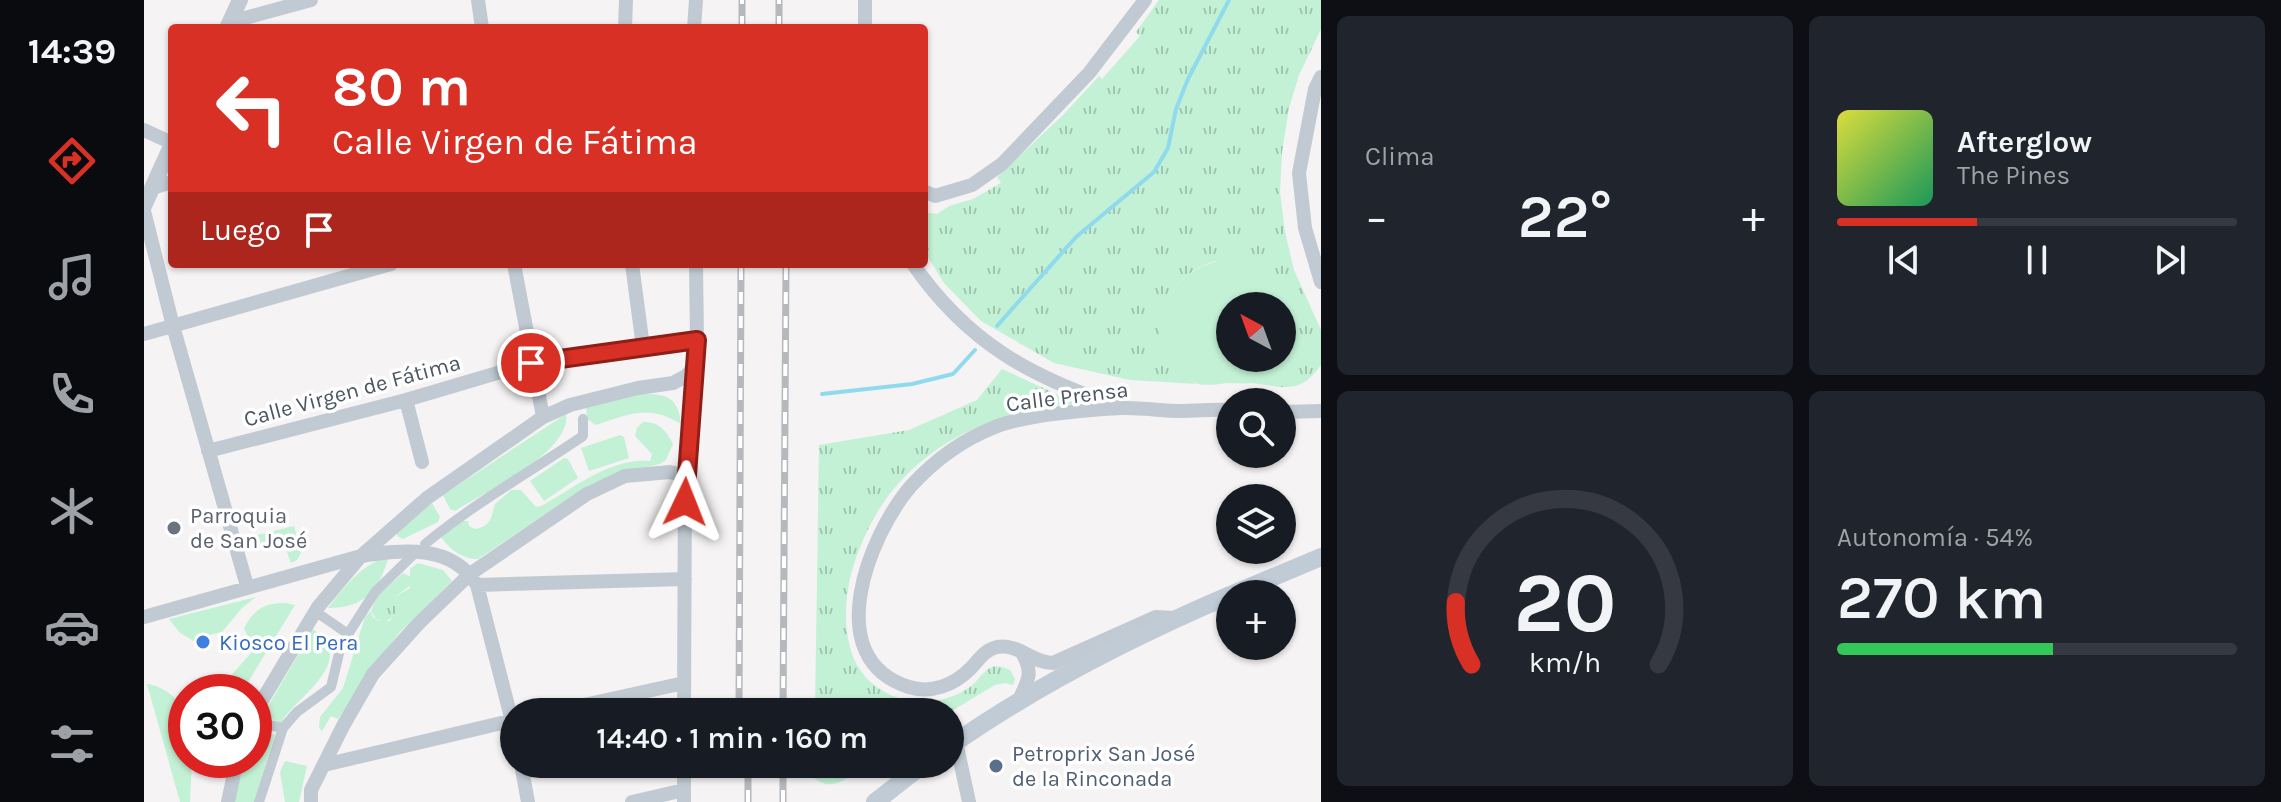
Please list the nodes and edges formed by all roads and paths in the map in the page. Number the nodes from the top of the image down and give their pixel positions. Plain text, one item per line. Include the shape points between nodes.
1 (311, 0) edge
2 (478, 0) edge
3 (626, 0) edge
4 (694, 0) edge
5 (865, 0) edge
6 (1138, 0) edge
7 (1145, 0) edge
8 (232, 11) edge
9 (1131, 18) junction
10 (481, 24) edge
11 (625, 24) edge
12 (693, 24) edge
13 (865, 24) edge
14 (1321, 77) edge
15 (144, 130) edge
16 (168, 141) edge
17 (168, 152) edge
18 (168, 183) edge
19 (152, 188) junction
20 (928, 193) edge
21 (144, 208) edge
22 (1304, 217) junction
23 (1321, 237) edge
24 (148, 246) edge
25 (377, 268) edge
26 (515, 268) edge
27 (633, 268) edge
28 (696, 268) edge
29 (916, 268) edge
30 (1321, 282) edge
31 (173, 326) junction
32 (144, 334) edge
33 (697, 340) junction
34 (643, 347) junction
35 (531, 363) junction
36 (695, 366) junction
37 (657, 387) junction
38 (406, 400) junction
39 (692, 403) junction
40 (1123, 408) junction
41 (1216, 410) edge
42 (1321, 411) edge
43 (1296, 412) edge
44 (543, 417) junction
45 (583, 419) dead end
46 (208, 451) junction
47 (422, 462) dead end
48 (677, 474) junction
49 (386, 533) junction
50 (419, 549) junction
51 (361, 556) junction
52 (1321, 557) edge
53 (312, 569) junction
54 (474, 579) junction
55 (685, 579) junction
56 (1267, 580) edge
57 (247, 586) junction
58 (329, 593) junction
59 (1216, 602) edge
60 (322, 616) dead end
61 (144, 617) edge
62 (1177, 618) junction
63 (348, 634) junction
64 (1022, 652) junction
65 (684, 683) junction
66 (272, 691) edge
67 (506, 698) edge
68 (616, 698) edge
69 (684, 698) edge
70 (1019, 700) junction
71 (272, 724) edge
72 (500, 726) edge
73 (283, 728) junction
74 (964, 737) edge
75 (324, 765) junction
76 (233, 778) edge
77 (524, 778) edge
78 (906, 778) edge
79 (962, 778) edge
80 (684, 796) edge
81 (228, 802) edge
82 (259, 802) edge
83 (311, 802) edge
84 (528, 802) edge
85 (632, 802) edge
86 (875, 802) edge
87 (969, 802) edge

1 - 8 street
2 - 10 street
3 - 11 street
4 - 12 street
5 - 13 street
6 - 9 street
7 - 9 street
9 - 20 street via 1089,73 1002,164 972,185 935,196
14 - 22 street via 1299,173
15 - 16 street
17 - 19 street
18 - 19 street
19 - 21 street
21 - 24 street
22 - 23 street
22 - 30 street
24 - 31 street
25 - 31 street
26 - 35 street
27 - 34 street
28 - 33 street
29 - 40 street via 957,319 1022,367
31 - 32 street
31 - 46 street
33 - 34 street, Calle Virgen de Fátima
33 - 36 street
34 - 35 street, Calle Virgen de Fátima
35 - 38 street, Calle Virgen de Fátima
35 - 44 street
36 - 37 street via 686,376
36 - 39 street
37 - 39 street
37 - 44 street via 570,405
38 - 46 street, Calle Virgen de Fátima
38 - 47 street
39 - 48 street
40 - 41 street, Calle Prensa
40 - 64 street, Calle Prensa via 1021,419 954,449 896,506 866,565 861,639 869,659 899,683 913,688 943,686 959,679 993,648 1010,646
42 - 43 street
44 - 49 street
45 - 50 street via 583,436 465,511
46 - 57 street
48 - 54 street via 625,476 587,494
48 - 55 street
49 - 50 street
49 - 51 street
50 - 51 street
50 - 54 street via 451,561
50 - 63 street via 375,592
51 - 53 street
51 - 58 street
52 - 56 main road
53 - 57 street
53 - 58 street via 326,579
54 - 55 street
54 - 67 street
54 - 75 street via 419,623 373,674
55 - 65 street
57 - 61 street
58 - 66 street
59 - 62 main road
60 - 63 street
62 - 64 street, Calle Prensa via 1156,617 1053,663 1040,663
62 - 70 main road
63 - 73 street via 331,687
64 - 70 street via 1030,673
65 - 68 street
65 - 69 street
70 - 74 main road
71 - 73 street
72 - 75 street
73 - 82 street
75 - 83 street
76 - 81 street
77 - 84 street
78 - 86 main road
79 - 87 street
80 - 85 street

